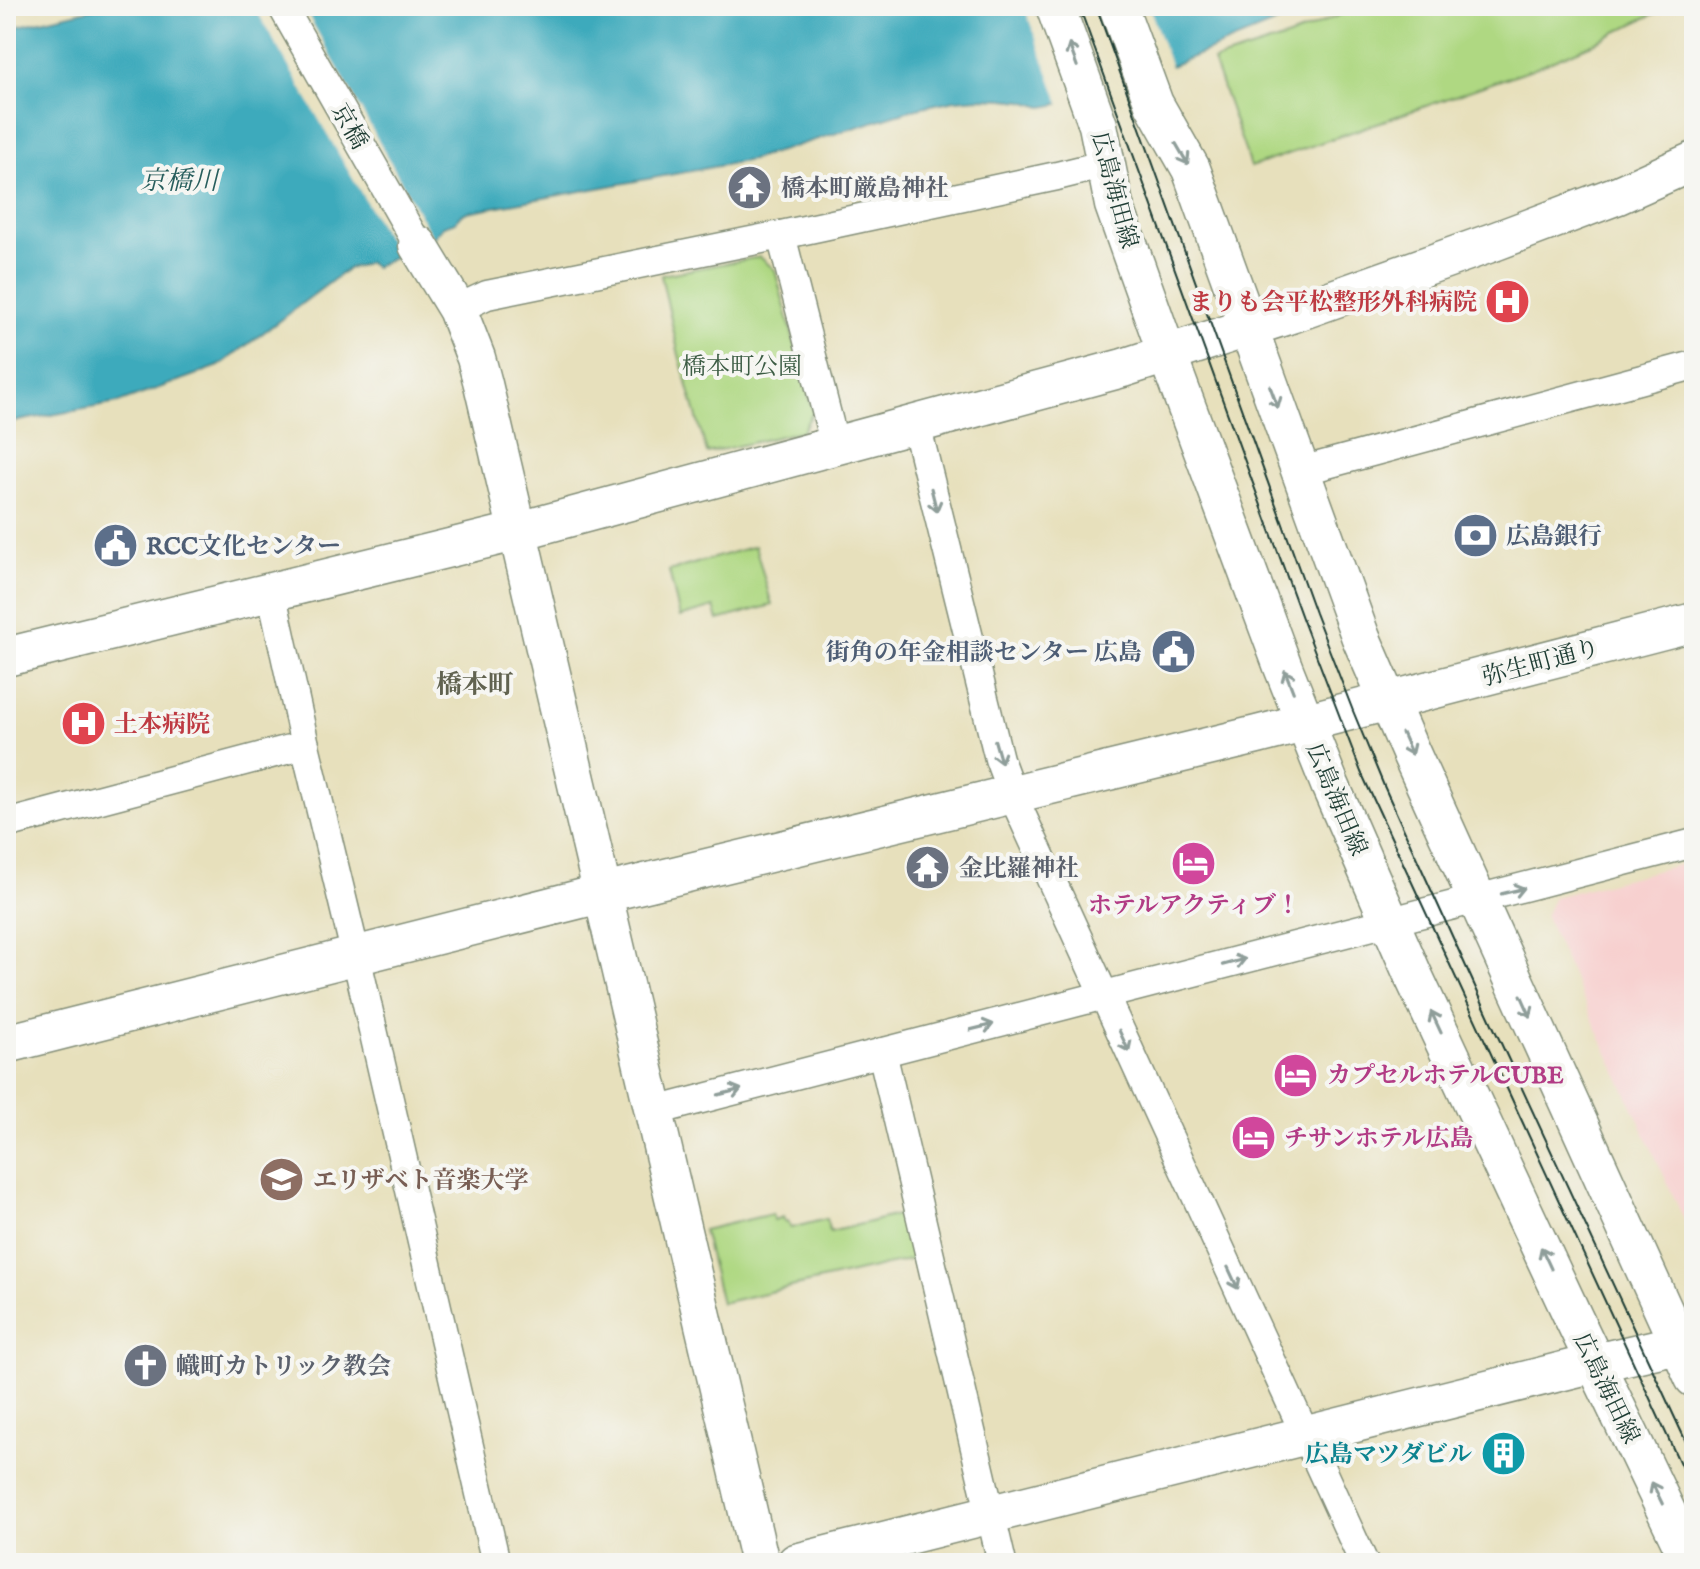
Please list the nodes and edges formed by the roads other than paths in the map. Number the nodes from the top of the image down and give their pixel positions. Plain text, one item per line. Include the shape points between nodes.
1 (282, 6) edge
2 (1055, 6) edge
3 (1118, 6) edge
4 (1694, 161) edge
5 (1106, 164) junction
6 (781, 235) junction
7 (418, 245) joint
8 (457, 309) junction
9 (1248, 327) junction
10 (1167, 354) junction
11 (1694, 365) edge
12 (916, 424) junction
13 (835, 446) junction
14 (1301, 471) junction
15 (519, 531) junction
16 (271, 591) junction
17 (1694, 622) edge
18 (6, 657) edge
19 (1389, 702) junction
20 (1305, 723) junction
21 (305, 745) junction
22 (1012, 794) junction
23 (6, 824) edge
24 (1694, 843) edge
25 (604, 893) junction
26 (1478, 899) junction
27 (1390, 922) junction
28 (356, 956) junction
29 (1104, 996) junction
30 (6, 1044) edge
31 (882, 1052) junction
32 (655, 1111) junction
33 (1686, 1342) edge
34 (1595, 1363) junction
35 (1694, 1378) edge
36 (1306, 1436) junction
37 (990, 1515) junction
38 (496, 1563) edge
39 (760, 1563) edge
40 (796, 1563) edge
41 (1002, 1563) edge
42 (1364, 1563) edge
43 (1691, 1563) edge

1 - 7 street, 京橋
5 -> 2 street, 広島海田線 via 1098,125
3 -> 9 street via 1154,104 1191,169
4 - 9 street via 1496,241
5 - 6 street
5 - 10 street, 広島海田線 via 1114,205
6 - 8 street via 487,295
6 - 13 street
7 - 8 street
8 - 15 street via 476,358
9 - 10 street
9 -> 14 street
10 - 12 street
20 -> 10 street, 広島海田線
11 - 14 street
12 - 13 street
12 -> 22 street
13 - 15 street
14 - 19 street
15 - 16 street
15 - 25 street
16 - 18 street
16 - 21 street
17 - 19 street, 弥生町通り
19 - 20 street, 弥生町通り
19 -> 26 street
20 - 22 street, 弥生町通り
20 - 27 street, 広島海田線
21 - 23 street
21 - 28 street
22 - 25 street, 弥生町通り
22 - 29 street
26 -> 24 street
25 - 28 street, 弥生町通り
25 - 32 street
26 - 27 street
26 -> 33 street
29 -> 27 street
34 -> 27 street, 広島海田線
28 - 30 street, 弥生町通り
28 - 38 street
31 -> 29 street
29 -> 36 street
32 -> 31 street
31 - 37 street
32 - 39 street
33 - 34 street
33 - 35 street
34 - 36 street
43 -> 34 street, 広島海田線
36 - 37 street
36 - 42 street
37 - 40 street
37 - 41 street

